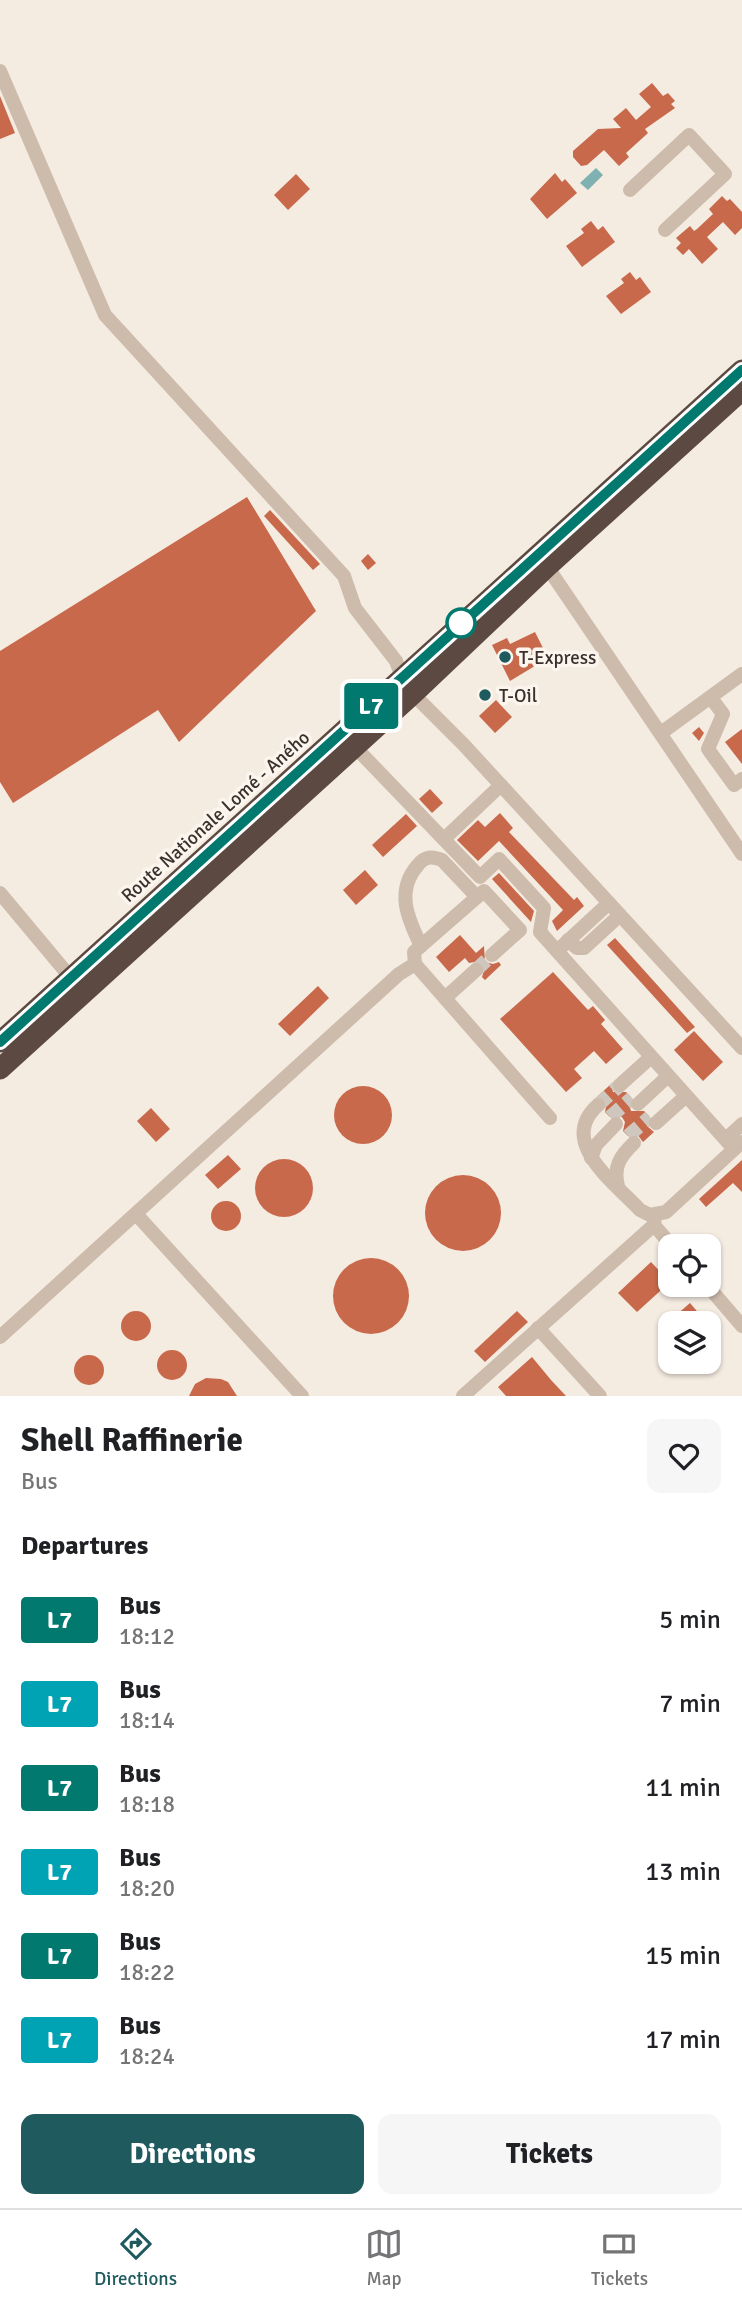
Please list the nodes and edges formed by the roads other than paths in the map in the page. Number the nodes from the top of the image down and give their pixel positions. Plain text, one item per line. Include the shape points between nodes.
1 (0, 71) edge
2 (631, 190) dead end
3 (665, 230) dead end
4 (742, 370) edge
5 (742, 390) edge
6 (542, 559) junction
7 (742, 674) edge
8 (407, 686) junction
9 (711, 698) junction
10 (660, 733) junction
11 (355, 747) junction
12 (742, 779) edge
13 (501, 785) junction
14 (444, 839) junction
15 (740, 847) edge
16 (0, 893) edge
17 (477, 897) junction
18 (609, 903) junction
19 (620, 915) junction
20 (568, 940) junction
21 (421, 946) junction
22 (557, 951) junction
23 (492, 955) tunnel mouth
24 (415, 964) junction
25 (476, 970) tunnel mouth
26 (71, 978) junction
27 (445, 999) junction
28 (0, 1042) edge
29 (742, 1048) edge
30 (0, 1069) edge
31 (669, 1076) junction
32 (550, 1118) dead end
33 (616, 1124) junction
34 (742, 1124) edge
35 (734, 1143) edge
36 (594, 1160) junction
37 (618, 1186) junction
38 (136, 1214) junction
39 (654, 1220) junction
40 (664, 1234) edge
41 (717, 1297) edge
42 (742, 1326) edge
43 (538, 1328) junction
44 (0, 1337) edge
45 (302, 1396) edge
46 (463, 1396) edge
47 (600, 1396) edge

1 - 8 street via 105,315 344,576 355,608 396,661
2 - 3 street via 689,135 725,174
4 - 6 highway, Route Nationale Lomé - Aného
5 - 6 highway, Route Nationale Lomé - Aného
6 - 8 highway, Route Nationale Lomé - Aného
6 - 10 street
7 - 9 street
8 - 11 highway, Route Nationale Lomé - Aného
8 - 13 street
8 - 26 highway, Route Nationale Lomé - Aného
9 - 10 street
9 - 12 street via 723,714 708,749 734,785
10 - 15 street
11 - 14 street
11 - 30 highway, Route Nationale Lomé - Aného
13 - 14 street
13 - 18 street
14 - 22 street via 480,877 499,859 544,908 540,932
16 - 26 street
17 - 21 street
17 - 21 street via 442,860 421,861 407,880 404,899
17 - 23 street via 484,891 520,930
18 - 19 street
18 - 20 street
19 - 20 street via 584,948
19 - 29 street
20 - 22 street
21 - 24 street via 415,952
22 - 31 street
24 - 27 street
24 - 38 street
25 - 27 street
26 - 28 highway, Route Nationale Lomé - Aného
27 - 32 street
31 - 31 street via 638,1104
31 - 35 street
33 - 36 street
33 - 36 street via 619,1145
33 - 36 street via 589,1113 583,1130
33 - 37 street
34 - 35 street
35 - 39 street
36 - 37 street
37 - 39 street
38 - 44 street
38 - 45 street
39 - 40 street
39 - 43 street
41 - 42 street
43 - 46 street
43 - 47 street

